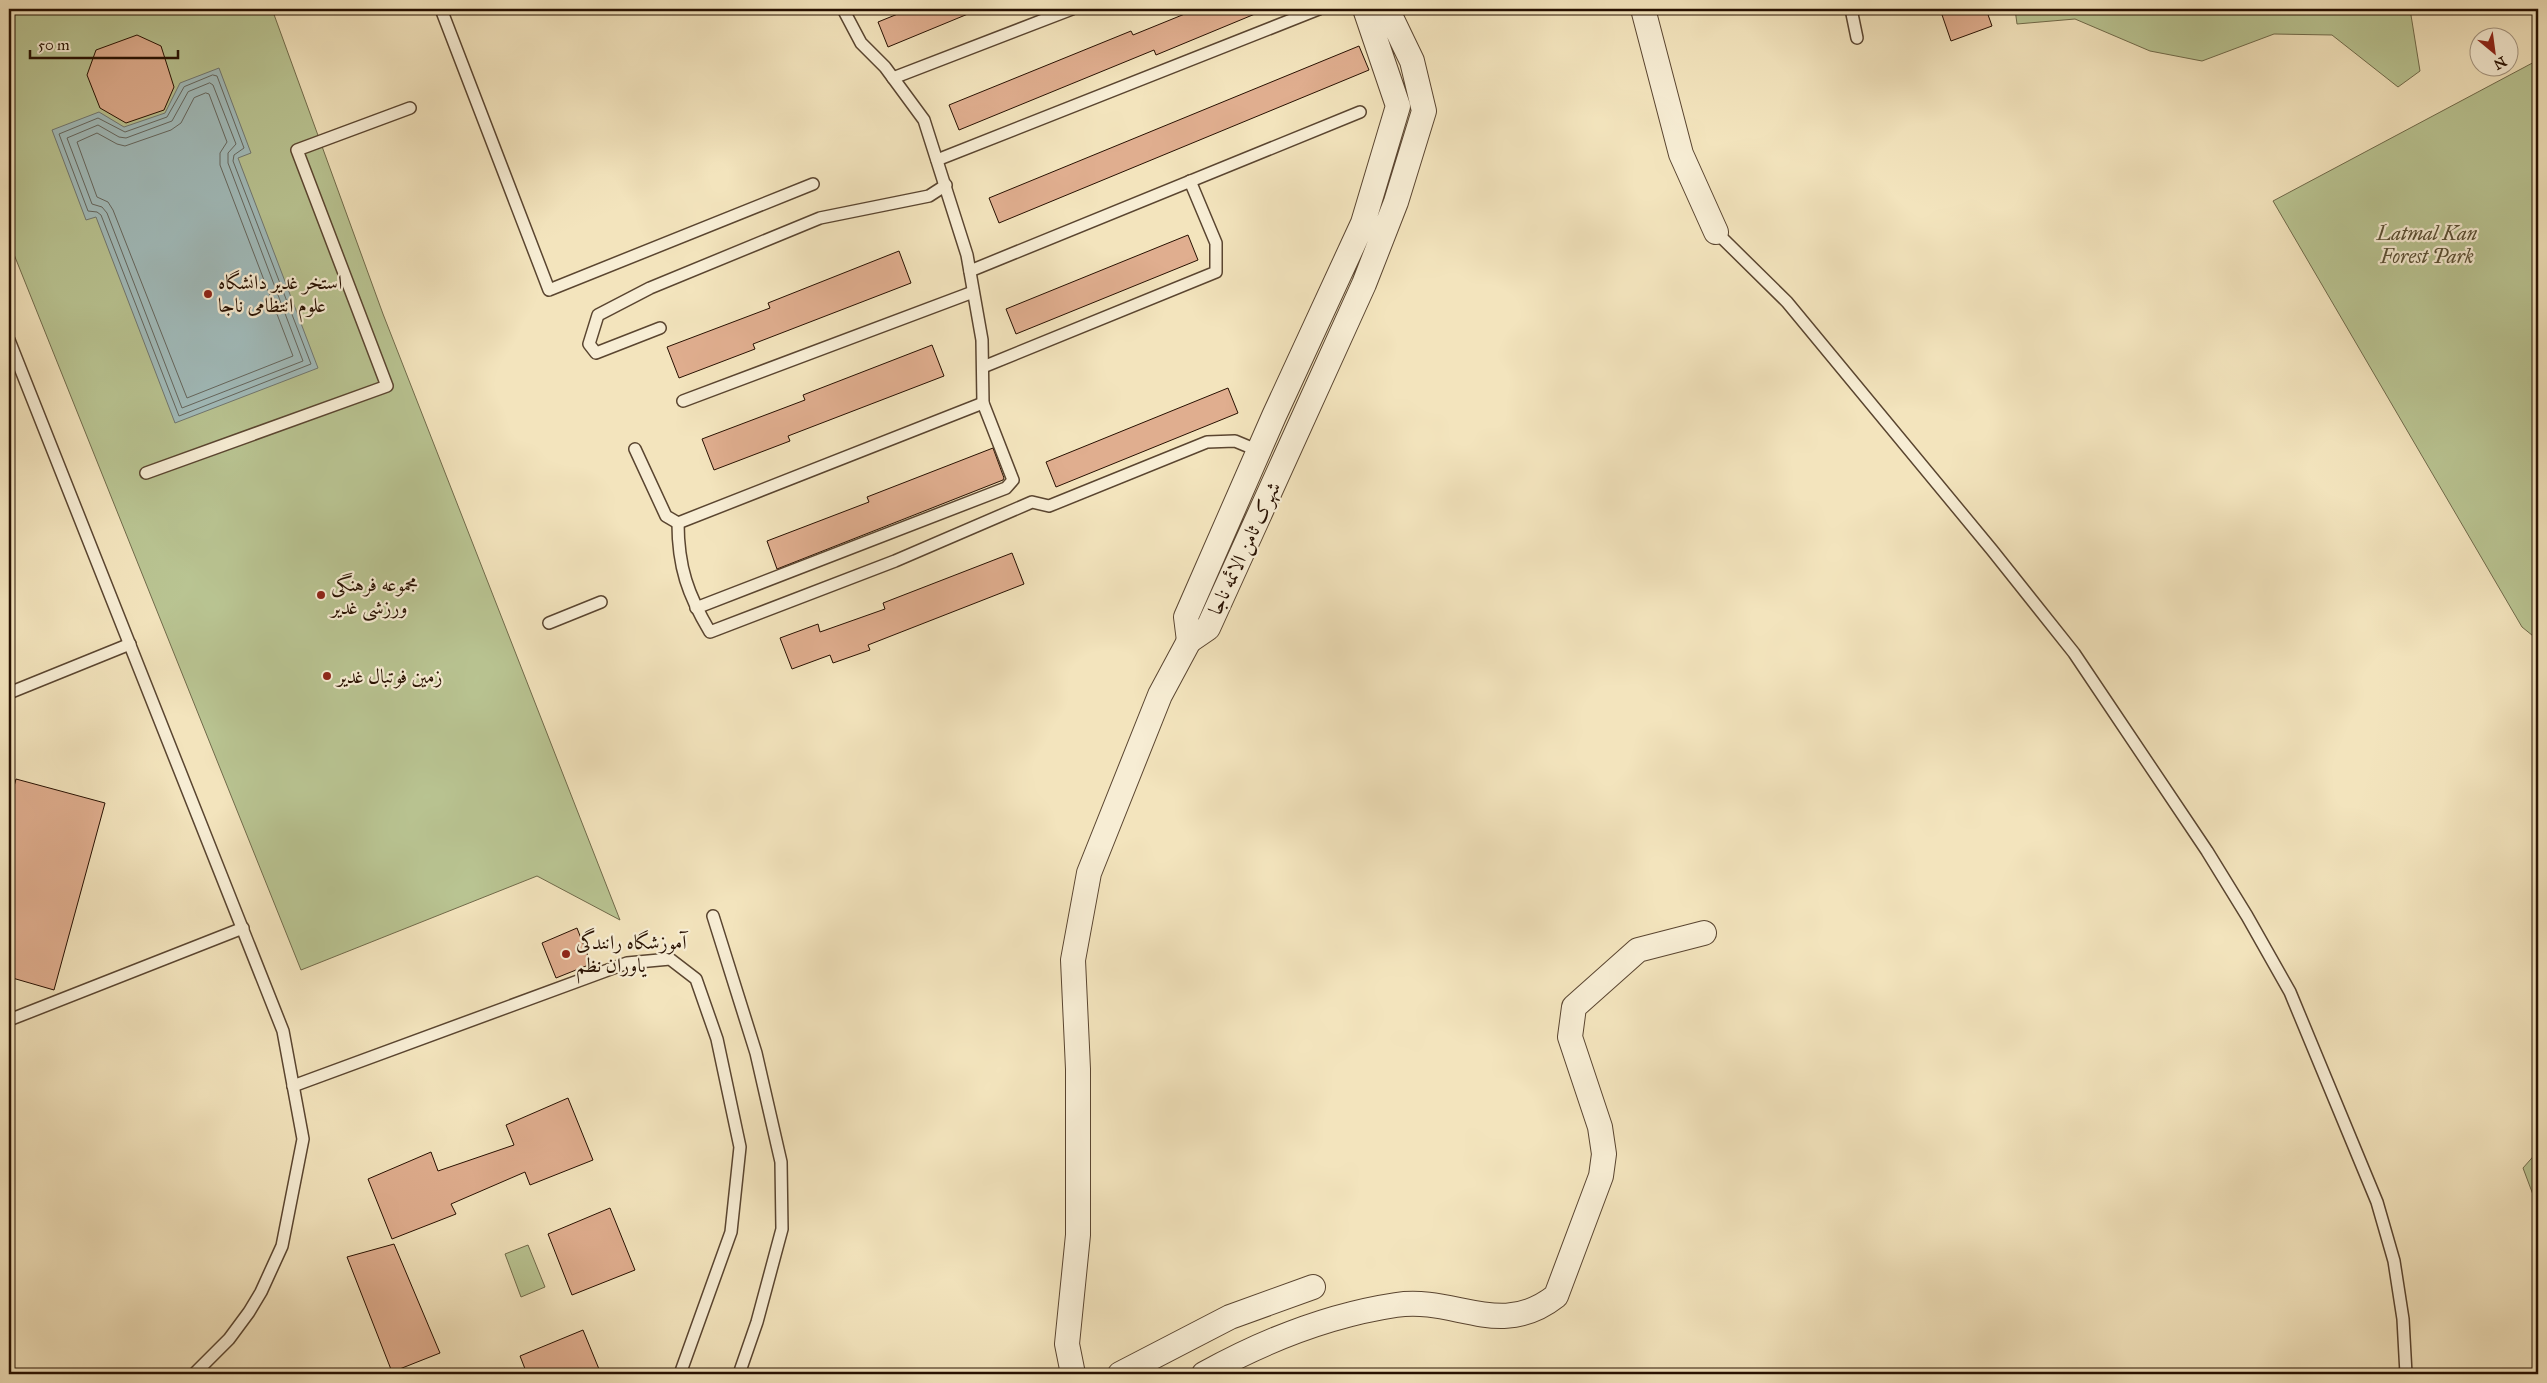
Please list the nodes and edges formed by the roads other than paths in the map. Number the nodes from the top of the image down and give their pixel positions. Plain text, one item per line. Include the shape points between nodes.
1 (441, 9) edge
2 (842, 9) edge
3 (1072, 9) edge
4 (1319, 9) edge
5 (1643, 9) edge
6 (1850, 9) edge
7 (1376, 11) edge
8 (1857, 38) dead end
9 (893, 78) junction
10 (410, 108) dead end
11 (1360, 112) dead end
12 (937, 160) junction
13 (1190, 181) junction
14 (813, 184) dead end
15 (946, 185) junction
16 (1368, 208) junction
17 (1390, 217) junction
18 (1716, 232) joint
19 (970, 271) junction
20 (973, 292) junction
21 (660, 328) dead end
22 (9, 340) edge
23 (983, 368) junction
24 (683, 401) dead end
25 (983, 403) junction
26 (635, 449) dead end
27 (1258, 450) junction
28 (1284, 461) junction
29 (146, 473) dead end
30 (678, 523) junction
31 (601, 602) dead end
32 (696, 608) junction
33 (548, 623) dead end
34 (1188, 641) junction
35 (130, 644) junction
36 (9, 693) edge
37 (713, 916) dead end
38 (243, 928) junction
39 (1704, 933) dead end
40 (9, 1020) edge
41 (293, 1086) junction
42 (1313, 1287) dead end
43 (194, 1374) edge
44 (680, 1374) edge
45 (738, 1374) edge
46 (1072, 1374) edge
47 (1120, 1374) edge
48 (1204, 1374) edge
49 (2406, 1374) edge

1 - 14 lane via 549,290
2 - 9 lane via 861,43
3 - 9 lane
4 - 12 lane
5 - 18 street via 1681,154
6 - 8 lane
7 - 16 street, شهرک ثامن الائمه ناجا via 1398,106
7 - 17 street, شهرک ثامن الائمه ناجا via 1412,61 1424,112
9 - 12 lane via 924,120
10 - 29 lane via 297,150 386,386
11 - 13 lane
12 - 15 lane
13 - 19 lane
13 - 23 lane via 1216,243 1216,272
15 - 19 lane
15 - 21 lane via 929,196 820,218 650,288 598,315 589,344 596,353
16 - 17 street
16 - 27 street, شهرک ثامن الائمه ناجا
17 - 28 street, شهرک ثامن الائمه ناجا via 1364,284
18 - 49 lane via 1787,302 2074,653 2247,916 2290,992 2377,1202 2394,1262 2403,1319
19 - 20 lane
20 - 23 lane via 982,340
20 - 24 lane
22 - 35 lane
23 - 25 lane
25 - 30 lane
25 - 32 lane via 1012,480 1006,488
26 - 30 lane via 666,516
27 - 28 street
27 - 32 lane via 1235,441 1207,442 1049,506 1032,502 895,561 710,632
27 - 34 street, شهرک ثامن الائمه ناجا via 1186,617
28 - 34 street, شهرک ثامن الائمه ناجا via 1208,628
30 - 32 lane via 678,552
31 - 33 lane
34 - 46 street via 1160,696 1089,873 1073,960 1078,1069 1078,1235 1067,1344
35 - 36 lane
35 - 38 lane
37 - 45 lane via 756,1053 781,1162 782,1229 757,1322
38 - 40 lane
38 - 41 lane via 283,1031
39 - 48 street via 1638,950 1574,1007 1570,1037 1600,1128 1604,1154 1601,1176 1556,1296 1540,1308 1509,1316 1475,1314 1442,1306 1397,1304 1351,1314 1301,1330
41 - 43 lane via 303,1139 282,1246 249,1312 229,1339
41 - 44 lane via 627,963 670,959 696,979 716,1039 740,1147 730,1232
42 - 47 street via 1230,1317

